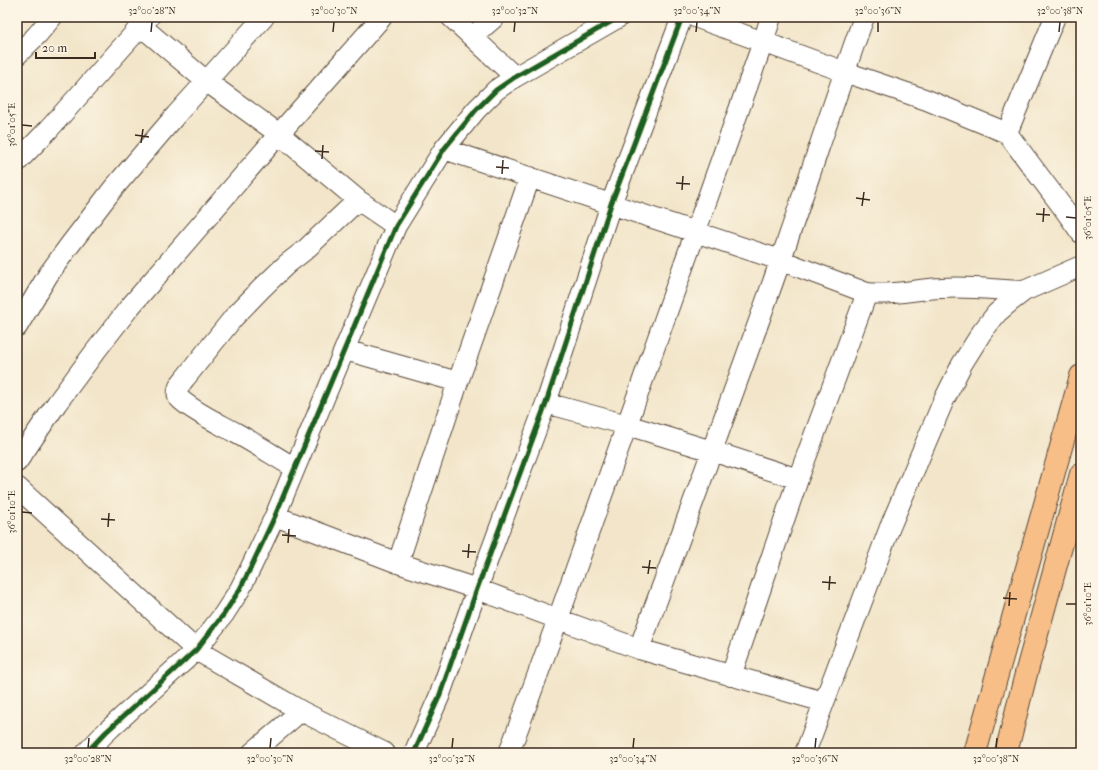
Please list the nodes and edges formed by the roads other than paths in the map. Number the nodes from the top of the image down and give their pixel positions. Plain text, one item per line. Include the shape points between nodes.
1 (52, 17) edge
2 (264, 17) edge
3 (382, 17) edge
4 (451, 17) edge
5 (495, 17) edge
6 (682, 17) edge
7 (695, 17) edge
8 (771, 17) edge
9 (864, 17) edge
10 (1055, 17) edge
11 (616, 18) edge
12 (145, 22) edge
13 (472, 37) junction
14 (763, 42) junction
15 (17, 55) edge
16 (845, 72) junction
17 (515, 77) junction
18 (206, 81) junction
19 (1007, 133) junction
20 (279, 134) junction
21 (444, 148) junction
22 (17, 162) edge
23 (530, 177) junction
24 (358, 200) junction
25 (611, 204) junction
26 (396, 226) junction
27 (695, 232) junction
28 (1081, 233) edge
29 (780, 260) junction
30 (1081, 266) edge
31 (1024, 291) junction
32 (867, 292) junction
33 (17, 327) edge
34 (345, 350) junction
35 (1081, 376) edge
36 (458, 382) junction
37 (546, 403) junction
38 (627, 425) junction
39 (712, 450) junction
40 (17, 462) edge
41 (295, 468) junction
42 (1081, 474) edge
43 (798, 479) junction
44 (17, 487) edge
45 (275, 516) junction
46 (398, 563) junction
47 (477, 589) junction
48 (558, 619) junction
49 (639, 649) junction
50 (196, 650) junction
51 (731, 676) junction
52 (824, 702) junction
53 (301, 711) junction
54 (86, 753) edge
55 (252, 753) edge
56 (385, 753) edge
57 (414, 753) edge
58 (509, 753) edge
59 (805, 753) edge
60 (975, 753) edge
61 (1006, 753) edge

1 - 15 street
2 - 18 street
3 - 20 street
4 - 13 street
5 - 13 street
6 - 25 street
7 - 14 street
8 - 14 street
9 - 16 street
10 - 19 street
11 - 17 street
12 - 18 street
12 - 22 street
13 - 17 street
14 - 16 street
14 - 27 street
16 - 19 street via 926,100
16 - 29 street
17 - 21 street via 496,90
18 - 20 street
18 - 33 street via 112,190 48,275
19 - 28 street
20 - 24 street
20 - 40 street via 129,308 57,403
21 - 23 street
21 - 26 street
23 - 25 street
23 - 36 street
24 - 26 street
24 - 41 street via 234,316 178,389 178,397 182,401
25 - 27 street
25 - 37 street
26 - 34 street
27 - 29 street
27 - 38 street
29 - 32 street
29 - 39 street
30 - 31 street
31 - 32 street via 942,288 891,294
31 - 52 street via 997,313 982,332 943,402 890,527
32 - 43 street
34 - 36 street
34 - 41 street
35 - 60 main road
36 - 46 street
37 - 38 street
37 - 47 street
38 - 39 street
38 - 48 street
39 - 43 street
39 - 49 street
41 - 45 street
42 - 61 main road
43 - 51 street
44 - 50 street
45 - 46 street
45 - 50 street via 240,589
46 - 47 street
47 - 48 street
47 - 57 street via 438,697
48 - 49 street
48 - 58 street
49 - 51 street
50 - 53 street
50 - 54 street
51 - 52 street
52 - 59 street
53 - 55 street
53 - 56 street

